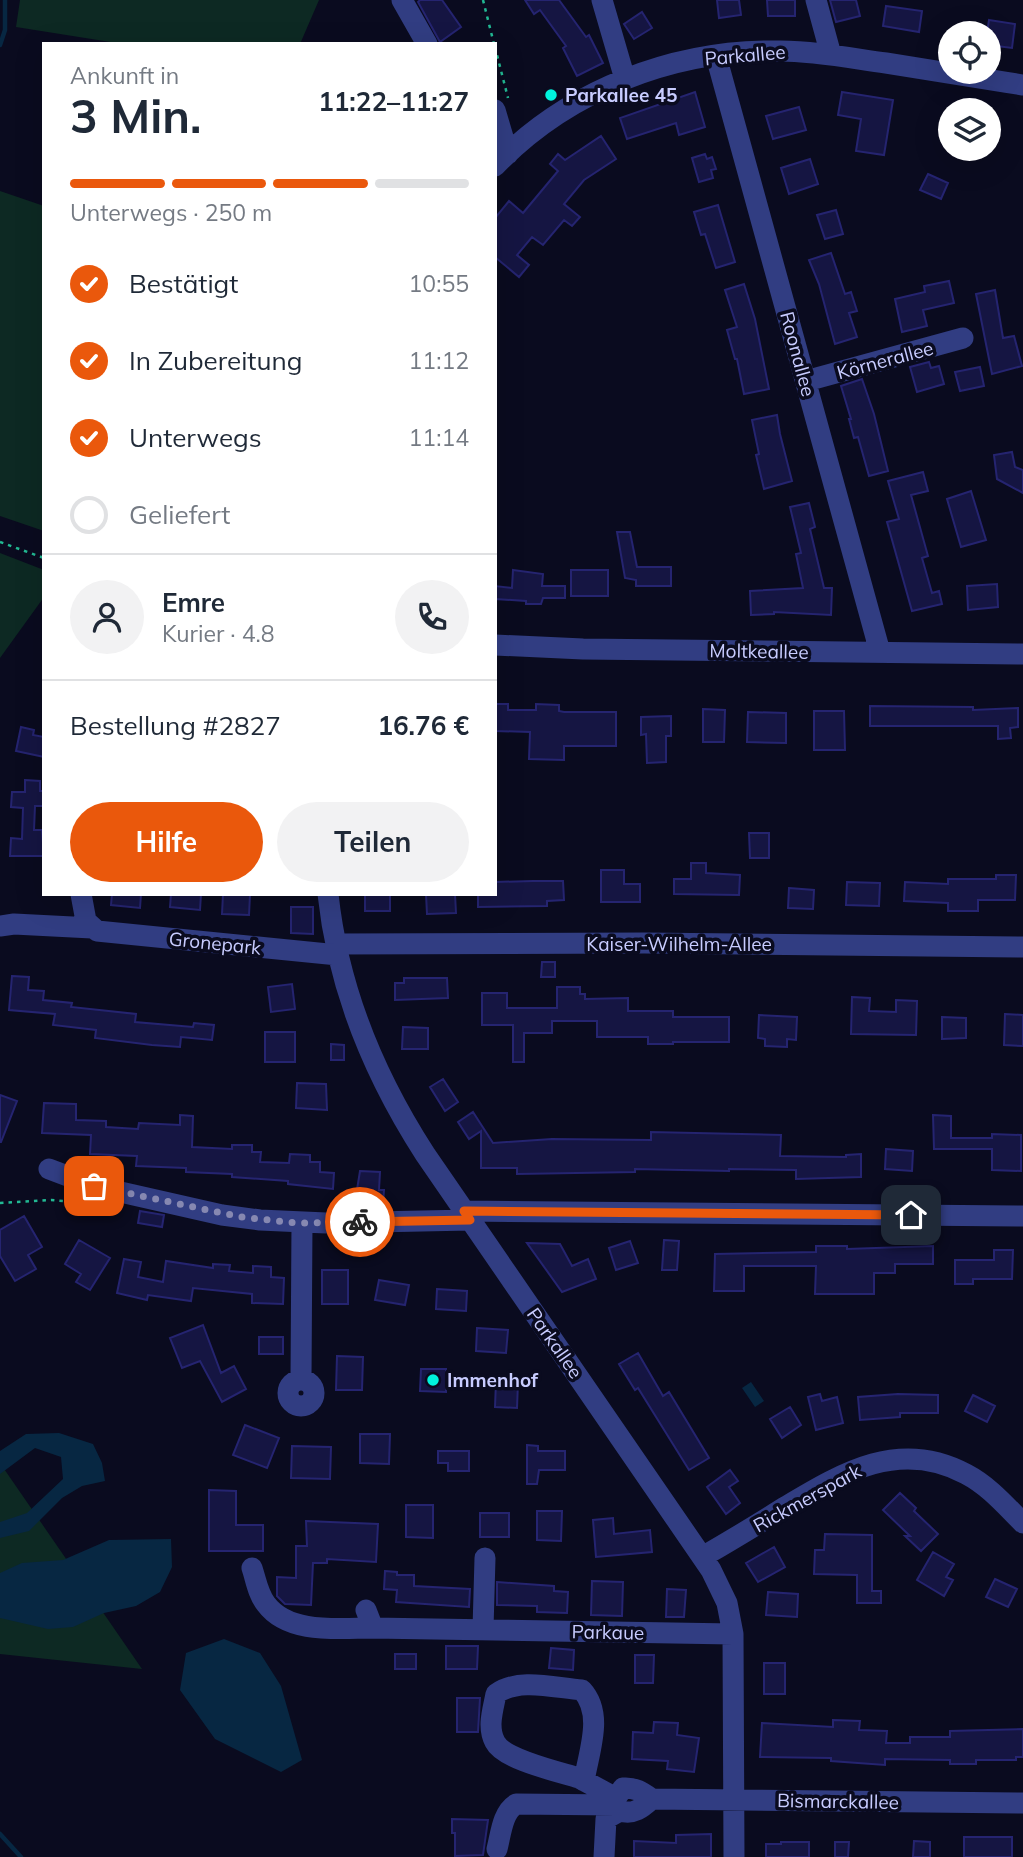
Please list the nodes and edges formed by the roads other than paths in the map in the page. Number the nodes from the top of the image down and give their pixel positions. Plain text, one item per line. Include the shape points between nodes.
1 (402, 0) edge
2 (601, 0) edge
3 (816, 0) edge
4 (426, 42) edge
5 (831, 55) junction
6 (716, 56) junction
7 (625, 79) junction
8 (1023, 85) edge
9 (502, 104) edge
10 (501, 160) edge
11 (963, 338) dead end
12 (806, 382) junction
13 (497, 645) edge
14 (880, 652) junction
15 (1023, 654) edge
16 (81, 896) edge
17 (328, 896) edge
18 (0, 926) edge
19 (92, 928) junction
20 (1023, 947) edge
21 (337, 950) junction
22 (48, 1169) dead end
23 (467, 1216) junction
24 (1023, 1216) edge
25 (302, 1223) junction
26 (301, 1379) dead end
27 (1023, 1523) edge
28 (702, 1557) junction
29 (485, 1558) dead end
30 (252, 1568) dead end
31 (483, 1629) junction
32 (733, 1634) junction
33 (584, 1781) junction
34 (733, 1800) junction
35 (1023, 1803) edge
36 (618, 1805) junction
37 (498, 1849) dead end
38 (604, 1857) edge
39 (734, 1857) edge

1 - 4 street
2 - 7 street
3 - 5 street
5 - 6 street, Parkallee via 777,51
5 - 8 street, Parkallee
6 - 7 street, Parkallee
6 - 12 street, Roonallee
7 - 10 street, Parkallee via 561,111
9 - 10 street
11 - 12 street, Körnerallee
12 - 14 street, Roonallee
13 - 14 street, Moltkeallee
14 - 15 street, Moltkeallee
16 - 19 street
17 - 21 street, Parkallee
18 - 19 street, Gronepark
19 - 21 street, Gronepark
20 - 21 street, Kaiser-Wilhelm-Allee via 644,943
21 - 23 street, Parkallee via 356,1020 380,1075 408,1129
22 - 25 street via 94,1186 204,1211
23 - 24 street
23 - 25 street
23 - 28 street, Parkallee
25 - 26 street
27 - 28 street, Rickmerspark via 984,1485 960,1470 932,1462 896,1460 841,1475
28 - 32 street, Parkallee via 723,1593
29 - 31 street
30 - 31 street, Parkaue via 266,1605 300,1625 370,1619
31 - 32 street, Parkaue
32 - 34 street, Parkallee
33 - 33 street via 505,1753 495,1744 491,1721 496,1694 506,1686 521,1685 582,1690 591,1700 595,1717
33 - 36 street
34 - 35 street, Bismarckallee
34 - 36 street, Bismarckallee via 652,1799 638,1789 623,1788
34 - 39 street, Parkallee
36 - 37 street via 516,1804 509,1809
36 - 38 street via 606,1819

